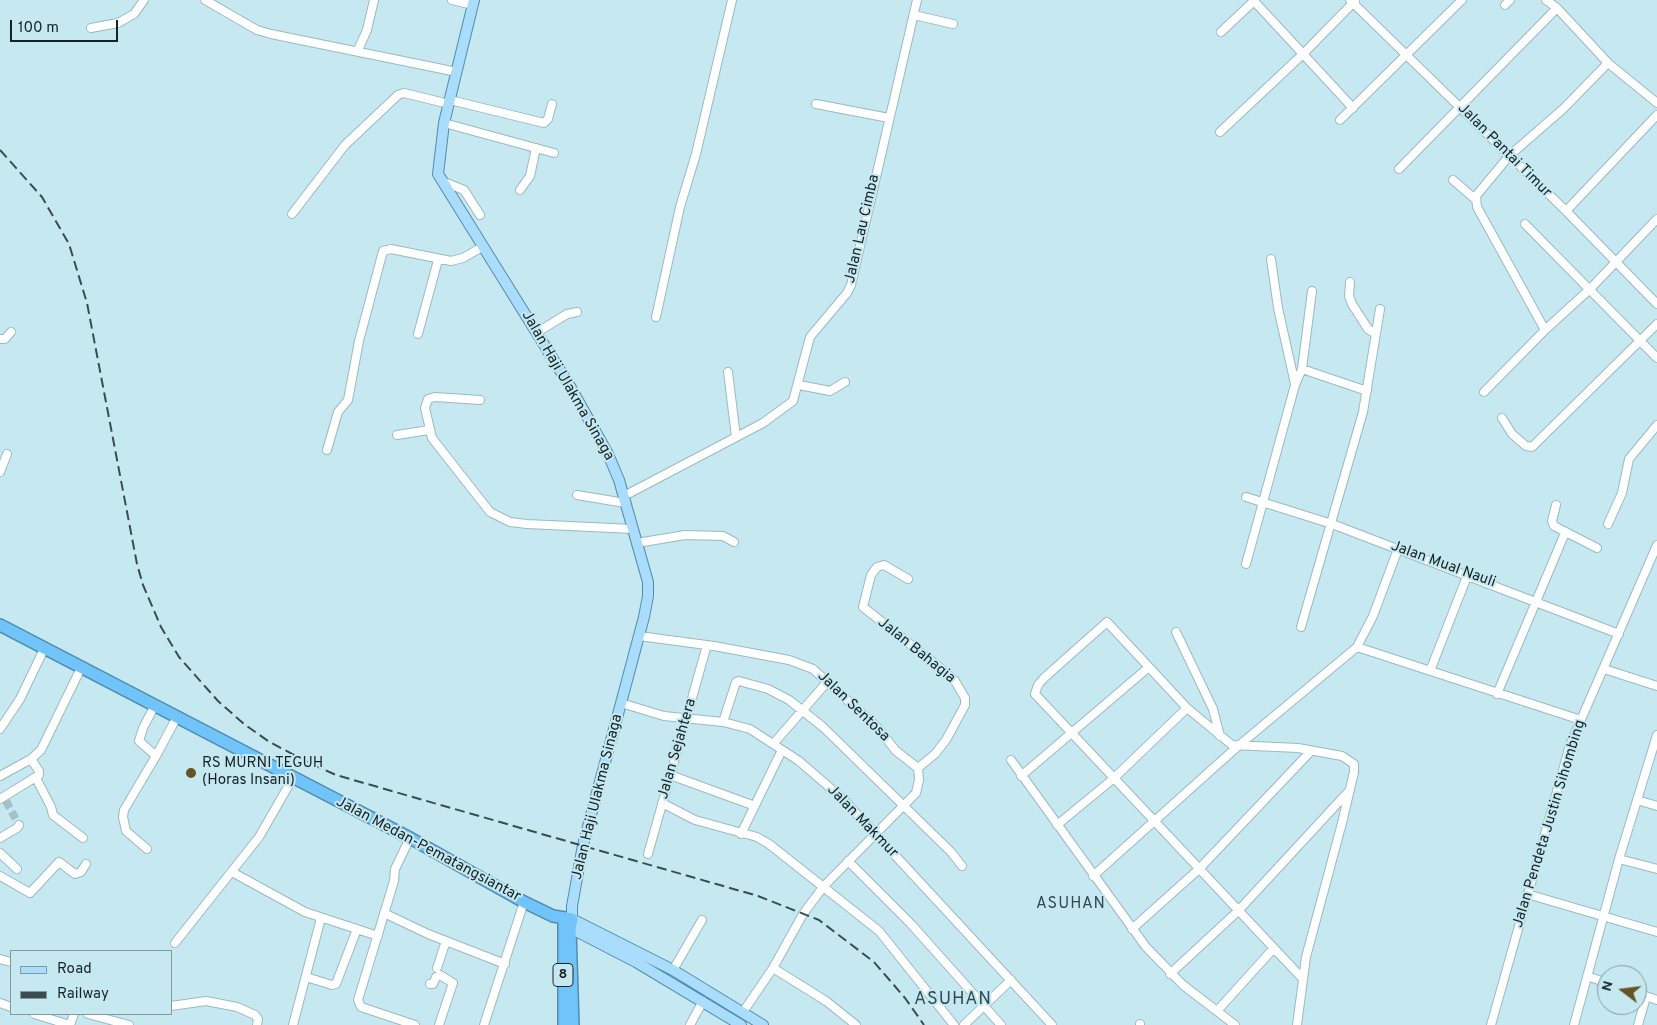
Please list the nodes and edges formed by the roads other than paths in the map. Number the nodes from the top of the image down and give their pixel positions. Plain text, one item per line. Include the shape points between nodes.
1 (144, 0) edge
2 (205, 0) edge
3 (374, 0) edge
4 (452, 0) edge
5 (732, 0) edge
6 (917, 0) edge
7 (1462, 0) edge
8 (1546, 0) edge
9 (1254, 1) edge
10 (1353, 1) edge
11 (473, 2) edge
12 (1557, 8) junction
13 (914, 15) junction
14 (953, 24) dead end
15 (91, 28) dead end
16 (1221, 32) dead end
17 (358, 50) junction
18 (1303, 54) junction
19 (1407, 54) junction
20 (1608, 63) junction
21 (457, 72) junction
22 (449, 102) junction
23 (1657, 103) edge
24 (552, 104) dead end
25 (816, 104) dead end
26 (1460, 107) junction
27 (1353, 108) junction
28 (1657, 115) edge
29 (889, 118) junction
30 (1340, 120) dead end
31 (444, 123) junction
32 (1220, 132) dead end
33 (536, 148) junction
34 (554, 153) dead end
35 (1509, 156) junction
36 (1399, 169) dead end
37 (1453, 180) dead end
38 (442, 181) junction
39 (520, 190) dead end
40 (1475, 200) junction
41 (1566, 211) junction
42 (292, 214) dead end
43 (480, 215) dead end
44 (1657, 219) edge
45 (1525, 224) dead end
46 (482, 247) junction
47 (1271, 259) dead end
48 (438, 260) junction
49 (1615, 262) junction
50 (1350, 282) dead end
51 (1590, 289) junction
52 (1312, 291) dead end
53 (1657, 304) edge
54 (1380, 309) dead end
55 (577, 312) dead end
56 (656, 318) dead end
57 (1657, 324) edge
58 (1545, 330) junction
59 (12, 332) dead end
60 (536, 333) junction
61 (418, 334) dead end
62 (1376, 334) junction
63 (0, 339) edge
64 (1641, 342) junction
65 (1657, 358) edge
66 (1302, 369) junction
67 (728, 372) dead end
68 (845, 382) dead end
69 (799, 385) junction
70 (1295, 385) junction
71 (1367, 391) junction
72 (1484, 392) dead end
73 (480, 400) dead end
74 (1502, 418) dead end
75 (1657, 425) edge
76 (429, 430) junction
77 (397, 435) dead end
78 (736, 436) junction
79 (327, 450) dead end
80 (7, 454) dead end
81 (0, 472) edge
82 (577, 495) dead end
83 (1246, 497) dead end
84 (624, 500) junction
85 (1264, 503) junction
86 (1556, 505) dead end
87 (1332, 524) junction
88 (1608, 524) dead end
89 (633, 530) junction
90 (1565, 532) junction
91 (734, 542) dead end
92 (637, 543) junction
93 (1657, 545) edge
94 (1597, 548) dead end
95 (1398, 549) junction
96 (1246, 564) dead end
97 (1468, 574) junction
98 (908, 579) dead end
99 (1535, 600) junction
100 (0, 625) edge
101 (1301, 627) dead end
102 (1176, 632) dead end
103 (1619, 634) junction
104 (639, 636) junction
105 (707, 645) junction
106 (1356, 647) junction
107 (45, 648) junction
108 (82, 666) junction
109 (1149, 667) junction
110 (1604, 669) junction
111 (1430, 671) junction
112 (828, 682) junction
113 (1657, 686) edge
114 (1497, 694) junction
115 (621, 703) junction
116 (155, 705) junction
117 (1187, 708) junction
118 (801, 712) junction
119 (177, 717) junction
120 (686, 719) junction
121 (1581, 720) junction
122 (723, 722) junction
123 (0, 729) edge
124 (1072, 734) junction
125 (1220, 736) junction
126 (1656, 740) edge
127 (774, 743) junction
128 (1237, 747) junction
129 (782, 750) junction
130 (1311, 751) junction
131 (156, 756) junction
132 (31, 759) junction
133 (1011, 760) dead end
134 (918, 768) junction
135 (670, 775) junction
136 (0, 776) edge
137 (1021, 776) junction
138 (36, 778) junction
139 (293, 778) junction
140 (1113, 779) junction
141 (1349, 790) junction
142 (3, 799) edge
143 (1636, 800) junction
144 (662, 803) junction
145 (755, 806) junction
146 (903, 806) junction
147 (1657, 806) edge
148 (1154, 822) junction
149 (19, 825) dead end
150 (1057, 825) junction
151 (741, 834) junction
152 (876, 835) junction
153 (0, 838) edge
154 (82, 838) dead end
155 (410, 838) junction
156 (146, 849) dead end
157 (0, 853) edge
158 (648, 854) dead end
159 (1619, 858) junction
160 (848, 861) junction
161 (86, 864) dead end
162 (962, 866) dead end
163 (17, 869) dead end
164 (1199, 869) junction
165 (1657, 869) edge
166 (232, 872) junction
167 (0, 876) edge
168 (1093, 876) junction
169 (824, 886) junction
170 (1527, 894) junction
171 (524, 902) junction
172 (1238, 911) junction
173 (384, 913) junction
174 (1603, 917) junction
175 (321, 918) junction
176 (702, 920) dead end
177 (564, 921) junction
178 (357, 929) junction
179 (1132, 930) junction
180 (1657, 932) edge
181 (378, 936) junction
182 (446, 941) junction
183 (175, 943) dead end
184 (1274, 948) junction
185 (505, 964) junction
186 (437, 968) dead end
187 (773, 968) junction
188 (674, 970) junction
189 (1170, 974) junction
190 (306, 976) junction
191 (1587, 976) junction
192 (1302, 978) junction
193 (1597, 979) edge
194 (1011, 980) junction
195 (430, 984) dead end
196 (702, 1001) junction
197 (984, 1005) junction
198 (172, 1006) edge
199 (1217, 1011) junction
200 (743, 1012) junction
201 (37, 1015) edge
202 (92, 1015) edge
203 (70, 1025) edge
204 (129, 1025) edge
205 (257, 1025) edge
206 (293, 1025) edge
207 (415, 1025) edge
208 (439, 1025) edge
209 (484, 1025) edge
210 (564, 1025) edge
211 (573, 1025) edge
212 (690, 1025) edge
213 (741, 1025) edge
214 (763, 1025) edge
215 (856, 1025) edge
216 (954, 1025) edge
217 (964, 1025) edge
218 (1001, 1025) edge
219 (1052, 1025) edge
220 (1235, 1025) edge
221 (1297, 1025) edge
222 (1491, 1025) edge
223 (1574, 1025) edge

1 - 15 street via 134,14 118,23
2 - 17 street via 258,30
3 - 17 street
4 - 11 street
5 - 56 street
6 - 13 street, Jalan Lau Cimba
7 - 19 street
8 - 12 street
9 - 16 street
9 - 18 street
10 - 18 street
10 - 19 street, Jalan Pantai Timur
11 - 21 main road, Jalan Haji Ulakma Sinaga
12 - 20 street
12 - 26 street
13 - 14 street
13 - 29 street, Jalan Lau Cimba
17 - 21 street
18 - 27 street
18 - 32 street
19 - 26 street, Jalan Pantai Timur
19 - 27 street
20 - 23 street
20 - 35 street via 1563,109
21 - 22 main road, Jalan Haji Ulakma Sinaga
22 - 24 street via 544,123
22 - 31 main road, Jalan Haji Ulakma Sinaga
22 - 42 street via 404,92 398,95 345,145
25 - 29 street
26 - 35 street, Jalan Pantai Timur
26 - 36 street
27 - 30 street
28 - 41 street
29 - 69 street, Jalan Lau Cimba via 851,285 810,337
31 - 33 street
31 - 38 main road, Jalan Haji Ulakma Sinaga via 438,162
33 - 34 street
33 - 39 street via 530,176
35 - 40 street via 1478,192
35 - 41 street, Jalan Pantai Timur
37 - 40 street
38 - 43 street via 464,190
38 - 46 main road, Jalan Haji Ulakma Sinaga
40 - 58 street
41 - 49 street, Jalan Pantai Timur
44 - 49 street
45 - 51 street
46 - 48 street via 455,260
46 - 60 main road, Jalan Haji Ulakma Sinaga
47 - 70 street
48 - 61 street
48 - 79 street via 392,249 383,251 358,341 348,400 338,412
49 - 51 street
49 - 53 street, Jalan Pantai Timur
50 - 62 street via 1352,304 1368,329
51 - 58 street
51 - 64 street
52 - 66 street
54 - 62 street
55 - 60 street via 567,314
57 - 64 street
58 - 72 street
59 - 63 street via 5,339
60 - 84 main road, Jalan Haji Ulakma Sinaga via 608,454
62 - 71 street
64 - 65 street
64 - 74 street via 1532,447 1512,434
66 - 70 street
66 - 71 street
67 - 78 street
68 - 69 street via 830,391
69 - 78 street, Jalan Lau Cimba via 789,406
70 - 85 street
71 - 87 street
73 - 76 street via 428,399 425,408
75 - 88 street via 1627,462 1622,493
76 - 77 street
76 - 89 street via 438,446 496,517 527,524
78 - 84 street, Jalan Lau Cimba
80 - 81 street
82 - 84 street
83 - 85 street, Jalan Mual Nauli
84 - 89 main road, Jalan Haji Ulakma Sinaga
85 - 87 street, Jalan Mual Nauli
85 - 96 street
86 - 90 street via 1553,524
87 - 95 street, Jalan Mual Nauli
87 - 101 street
89 - 92 main road, Jalan Haji Ulakma Sinaga
90 - 94 street
90 - 99 street
91 - 92 street via 723,536 685,535
92 - 104 main road, Jalan Haji Ulakma Sinaga via 648,582
93 - 103 street, Jalan Pendeta Justin Sihombing
95 - 97 street, Jalan Mual Nauli
95 - 106 street via 1373,616
97 - 99 street, Jalan Mual Nauli
97 - 111 street
98 - 134 street, Jalan Bahagia via 884,565 877,566 862,604 955,681 965,698 946,740
99 - 103 street, Jalan Mual Nauli
99 - 114 street
100 - 107 highway, Jalan Medan-Pematangsiantar
102 - 125 street via 1213,709
103 - 110 street, Jalan Pendeta Justin Sihombing
104 - 105 street, Jalan Sentosa
104 - 115 main road, Jalan Haji Ulakma Sinaga
105 - 112 street, Jalan Sentosa via 789,660 813,669
105 - 120 street, Jalan Sejahtera
106 - 111 street
106 - 128 street
107 - 108 highway, Jalan Medan-Pematangsiantar
107 - 123 street via 11,716
108 - 116 highway, Jalan Medan-Pematangsiantar
108 - 132 street via 47,742
109 - 117 street
109 - 124 street
109 - 124 street via 1107,622 1038,685 1036,694
110 - 113 street
110 - 121 street, Jalan Pendeta Justin Sihombing
111 - 114 street
112 - 118 street
112 - 134 street, Jalan Sentosa
114 - 121 street
115 - 120 street, Jalan Makmur
115 - 177 main road, Jalan Haji Ulakma Sinaga via 583,845 572,906
116 - 119 highway, Jalan Medan-Pematangsiantar
116 - 131 street via 139,741
117 - 125 street
117 - 140 street
118 - 122 street via 768,689 739,681
118 - 127 street
118 - 146 street via 823,727
119 - 131 street
119 - 139 highway, Jalan Medan-Pematangsiantar
120 - 122 street, Jalan Makmur
120 - 135 street, Jalan Sejahtera
121 - 170 street, Jalan Pendeta Justin Sihombing via 1570,745
122 - 127 street, Jalan Makmur via 750,730
124 - 137 street
124 - 140 street
125 - 128 street
126 - 143 street
127 - 129 street, Jalan Makmur
128 - 130 street
128 - 148 street
129 - 145 street
129 - 152 street, Jalan Makmur via 843,800
130 - 141 street via 1350,760 1354,772
130 - 164 street
131 - 156 street via 123,817 126,831
132 - 136 street
132 - 138 street via 40,773
133 - 137 street
134 - 146 street via 918,787
135 - 144 street, Jalan Sejahtera
135 - 145 street
137 - 150 street
138 - 142 street
138 - 154 street via 53,815
139 - 155 highway, Jalan Medan-Pematangsiantar
139 - 166 street via 259,837
140 - 148 street
140 - 150 street
141 - 172 street
141 - 192 street
143 - 147 street
143 - 159 street
144 - 151 street via 695,820
144 - 158 street, Jalan Sejahtera
145 - 151 street
146 - 152 street
146 - 162 street
148 - 164 street
148 - 168 street
149 - 153 street
150 - 168 street
151 - 169 street via 770,844
152 - 160 street
152 - 194 street, Jalan Makmur
155 - 171 highway, Jalan Medan-Pematangsiantar
155 - 173 street via 395,869
157 - 163 street
159 - 165 street
159 - 174 street
160 - 169 street
160 - 197 street via 881,892
161 - 167 street via 77,874 59,862 30,893
164 - 172 street
164 - 179 street
166 - 175 street
166 - 183 street
168 - 179 street
169 - 187 street via 803,914
169 - 216 street via 879,931
170 - 174 street
170 - 222 street, Jalan Pendeta Justin Sihombing
171 - 177 highway, Jalan Medan-Pematangsiantar
171 - 185 street
172 - 184 street
172 - 189 street
173 - 181 street
173 - 182 street
174 - 180 street
174 - 191 street
175 - 178 street
175 - 190 street
176 - 188 street
177 - 188 main road
177 - 196 main road
177 - 210 highway, 8
177 - 211 highway, 8
178 - 181 street
178 - 190 street via 336,984
179 - 189 street
181 - 207 street via 358,1004
182 - 185 street
182 - 186 street
184 - 192 street
184 - 199 street
185 - 209 street
187 - 200 street
187 - 215 street via 826,1001
188 - 200 main road
189 - 199 street
190 - 206 street
191 - 193 street
191 - 223 street
192 - 221 street
194 - 197 street
194 - 219 street, Jalan Makmur
195 - 208 street via 440,975 453,983
196 - 212 street
196 - 213 main road
197 - 217 street
197 - 218 street
198 - 205 street via 206,1001 237,1007 255,1015
199 - 220 street
200 - 214 main road
201 - 203 street
202 - 204 street

